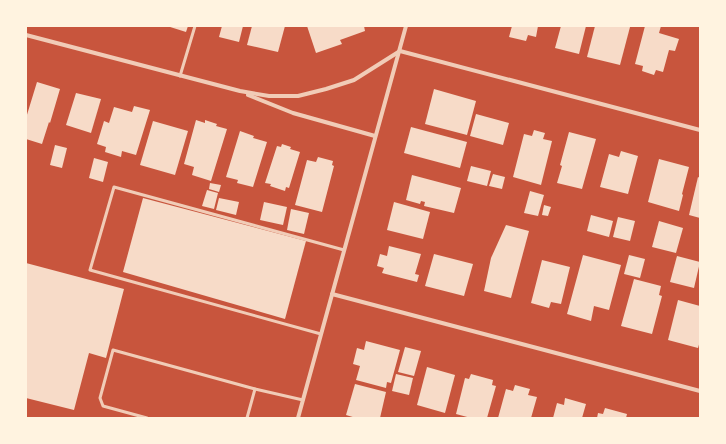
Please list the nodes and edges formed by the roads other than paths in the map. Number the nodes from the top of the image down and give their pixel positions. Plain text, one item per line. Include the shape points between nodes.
1 (194, 26) edge
2 (406, 26) edge
3 (26, 35) edge
4 (400, 51) junction
5 (180, 76) junction
6 (240, 92) junction
7 (700, 130) edge
8 (375, 136) junction
9 (344, 250) junction
10 (332, 294) junction
11 (321, 334) junction
12 (255, 389) junction
13 (700, 391) edge
14 (303, 400) junction
15 (146, 418) edge
16 (247, 418) edge
17 (298, 418) edge

1 - 5 lane
2 - 4 street
3 - 5 street
4 - 6 street via 354,80 326,89 298,96
4 - 7 street
4 - 8 street
5 - 6 street
6 - 8 street via 293,113
8 - 9 street
9 - 10 street
9 - 11 lane via 114,187 90,270
10 - 11 street
10 - 13 street
11 - 14 street
12 - 14 lane
12 - 15 lane via 113,350 100,398 103,406
12 - 16 lane
14 - 17 street

